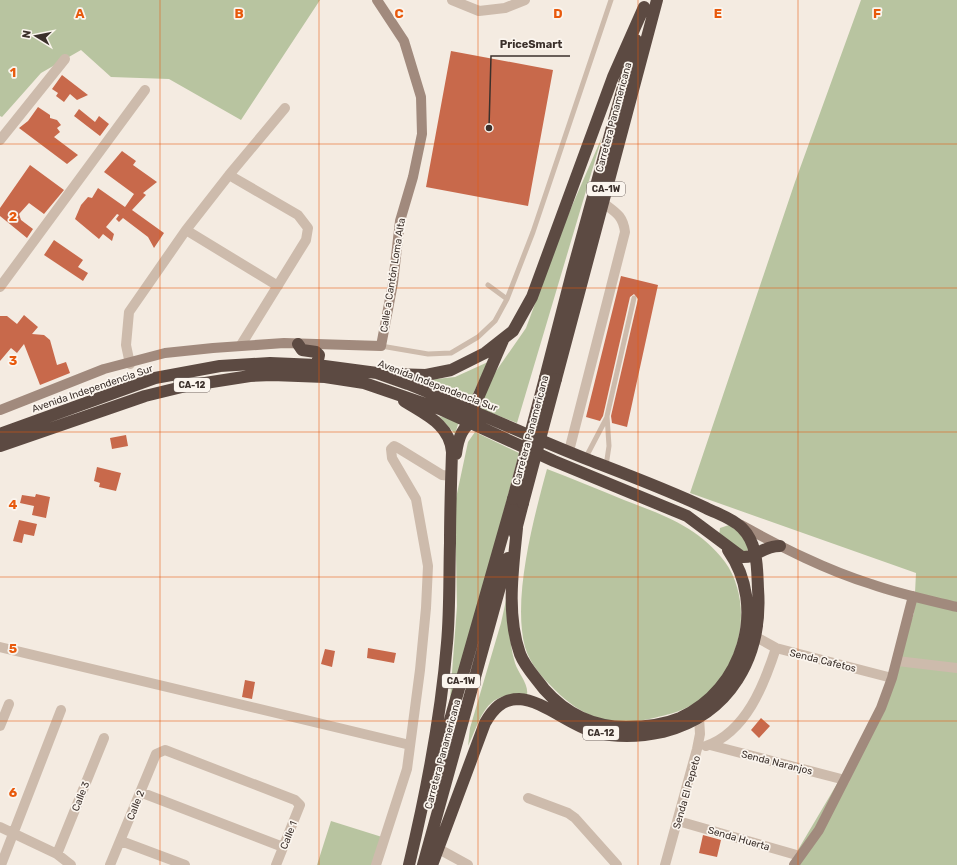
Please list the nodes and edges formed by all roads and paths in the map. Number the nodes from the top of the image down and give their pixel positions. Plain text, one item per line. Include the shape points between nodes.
1 (377, 0) edge
2 (452, 0) edge
3 (525, 0) edge
4 (611, 0) edge
5 (657, 0) edge
6 (645, 4) edge
7 (65, 59) dead end
8 (145, 90) dead end
9 (285, 108) dead end
10 (2, 133) edge
11 (229, 175) junction
12 (602, 202) junction
13 (186, 230) junction
14 (488, 285) dead end
15 (278, 286) junction
16 (0, 287) edge
17 (634, 298) dead end
18 (507, 299) junction
19 (504, 340) junction
20 (298, 344) junction
21 (241, 345) junction
22 (380, 346) junction
23 (130, 364) junction
24 (317, 365) junction
25 (377, 373) junction
26 (551, 379) junction
27 (391, 392) junction
28 (0, 410) edge
29 (608, 416) junction
30 (478, 420) junction
31 (0, 434) edge
32 (0, 446) edge
33 (569, 451) junction
34 (585, 459) junction
35 (606, 467) junction
36 (452, 476) junction
37 (450, 501) junction
38 (518, 501) junction
39 (729, 519) junction
40 (517, 528) junction
41 (713, 535) junction
42 (725, 546) junction
43 (780, 546) junction
44 (767, 547) junction
45 (756, 554) junction
46 (757, 570) junction
47 (913, 596) junction
48 (957, 607) edge
49 (756, 637) junction
50 (0, 647) edge
51 (776, 648) junction
52 (897, 661) junction
53 (957, 668) edge
54 (892, 678) junction
55 (8, 704) dead end
56 (61, 710) dead end
57 (699, 717) junction
58 (0, 726) edge
59 (104, 738) dead end
60 (410, 745) junction
61 (710, 745) junction
62 (697, 750) junction
63 (844, 780) junction
64 (140, 792) junction
65 (528, 798) dead end
66 (300, 804) joint
67 (678, 820) junction
68 (0, 827) edge
69 (13, 832) junction
70 (121, 841) junction
71 (283, 847) junction
72 (437, 848) junction
73 (57, 854) junction
74 (797, 861) edge
75 (1, 865) edge
76 (71, 865) edge
77 (110, 865) edge
78 (184, 865) edge
79 (276, 865) edge
80 (376, 865) edge
81 (411, 865) edge
82 (423, 865) edge
83 (432, 865) edge
84 (468, 865) edge
85 (617, 865) edge
86 (665, 865) edge

1 - 22 street, Calle a Cantón Loma Alta via 404,41 421,97 422,134 400,221 393,283
2 - 3 street via 478,11 505,8
4 - 18 lane via 533,232
5 - 12 highway, Carretera Panamericana / CA-1W
6 - 19 highway via 613,77 532,297 513,332
6 - 26 highway, Carretera Panamericana / CA-1W
7 - 10 street
8 - 16 street
9 - 11 street
11 - 13 street
11 - 15 street via 298,215 308,228 306,240
12 - 26 highway, Carretera Panamericana / CA-1W
12 - 33 street via 618,214 624,222 625,232
13 - 15 street
13 - 23 street via 129,312 126,345
14 - 18 lane
15 - 21 street
17 - 29 lane
18 - 22 lane via 495,321 478,337 451,353 428,354
19 - 25 highway via 474,360 440,374 414,376
19 - 30 highway via 478,397
20 - 21 street
20 - 22 street
20 - 24 highway via 302,350 319,354
21 - 23 street via 165,353
23 - 28 street via 104,369
24 - 25 highway, Avenida Independencia Sur / CA-12
24 - 31 highway, Avenida Independencia Sur / CA-12 via 242,364 155,378
25 - 30 highway, Avenida Independencia Sur / CA-12
26 - 38 highway, Carretera Panamericana / CA-1W, bridge
27 - 30 highway, CA-12
27 - 32 highway, CA-12 via 364,383 325,377 250,376 186,386 145,396
27 - 36 highway via 445,430 451,441
29 - 34 lane
29 - 35 lane via 610,446
30 - 33 highway, Avenida Independencia Sur / CA-12
30 - 37 highway via 461,434 457,444
30 - 41 highway, CA-12 via 554,461 687,516
33 - 34 highway, Avenida Independencia Sur / CA-12
34 - 35 highway, Avenida Independencia Sur / CA-12
35 - 39 highway, Avenida Independencia Sur / CA-12
36 - 37 highway
36 - 60 street via 442,475 394,446 391,449 392,458 416,498 428,566 422,649
37 - 81 highway via 450,604 443,682
38 - 40 highway, Carretera Panamericana / CA-1W
38 - 81 highway, Carretera Panamericana / CA-1W via 478,619
39 - 41 highway via 720,521
39 - 43 street, Avenida Independencia Sur
39 - 45 highway, CA-12 via 741,527 750,538
40 - 42 highway, CA-12 via 512,598 515,634 521,656 555,700 576,716 608,726 642,727 679,718 701,706 726,680 747,632 748,602 740,570
40 - 82 highway, Carretera Panamericana / CA-1W
41 - 42 highway, CA-12
42 - 45 highway via 742,557
43 - 44 highway
43 - 47 street, Avenida Independencia Sur via 872,584
44 - 45 highway
44 - 46 highway
45 - 46 highway, CA-12
46 - 49 highway, CA-12 via 759,600
47 - 48 street, Avenida Independencia Sur
47 - 52 street
49 - 51 street, Senda Cafetos
49 - 57 highway, CA-12 via 734,686 711,710
50 - 60 street
51 - 54 street, Senda Cafetos
51 - 61 street via 762,687 749,709 730,732
52 - 53 street
52 - 54 street
54 - 63 street via 881,708
55 - 58 street
56 - 69 street
57 - 62 street, Senda El Pepeto via 700,734
57 - 72 highway, CA-12 via 677,728 626,737 611,736 583,728 536,703 525,700 507,701 498,705 485,723
59 - 73 street, Calle 3
60 - 80 street via 404,780
61 - 62 street
61 - 63 street, Senda Naranjos
62 - 67 street, Senda El Pepeto
63 - 74 street via 819,830
64 - 66 street, Calle 2 via 156,754 165,750
64 - 70 street, Calle 2
64 - 71 street
65 - 85 street via 575,818
66 - 71 street, Calle 1
67 - 74 street, Senda Huerta
67 - 86 street, Senda El Pepeto
68 - 69 street
69 - 73 street
69 - 75 street
70 - 77 street, Calle 2
70 - 78 street
71 - 79 street, Calle 1
72 - 83 highway, CA-12
72 - 84 street
73 - 76 street

